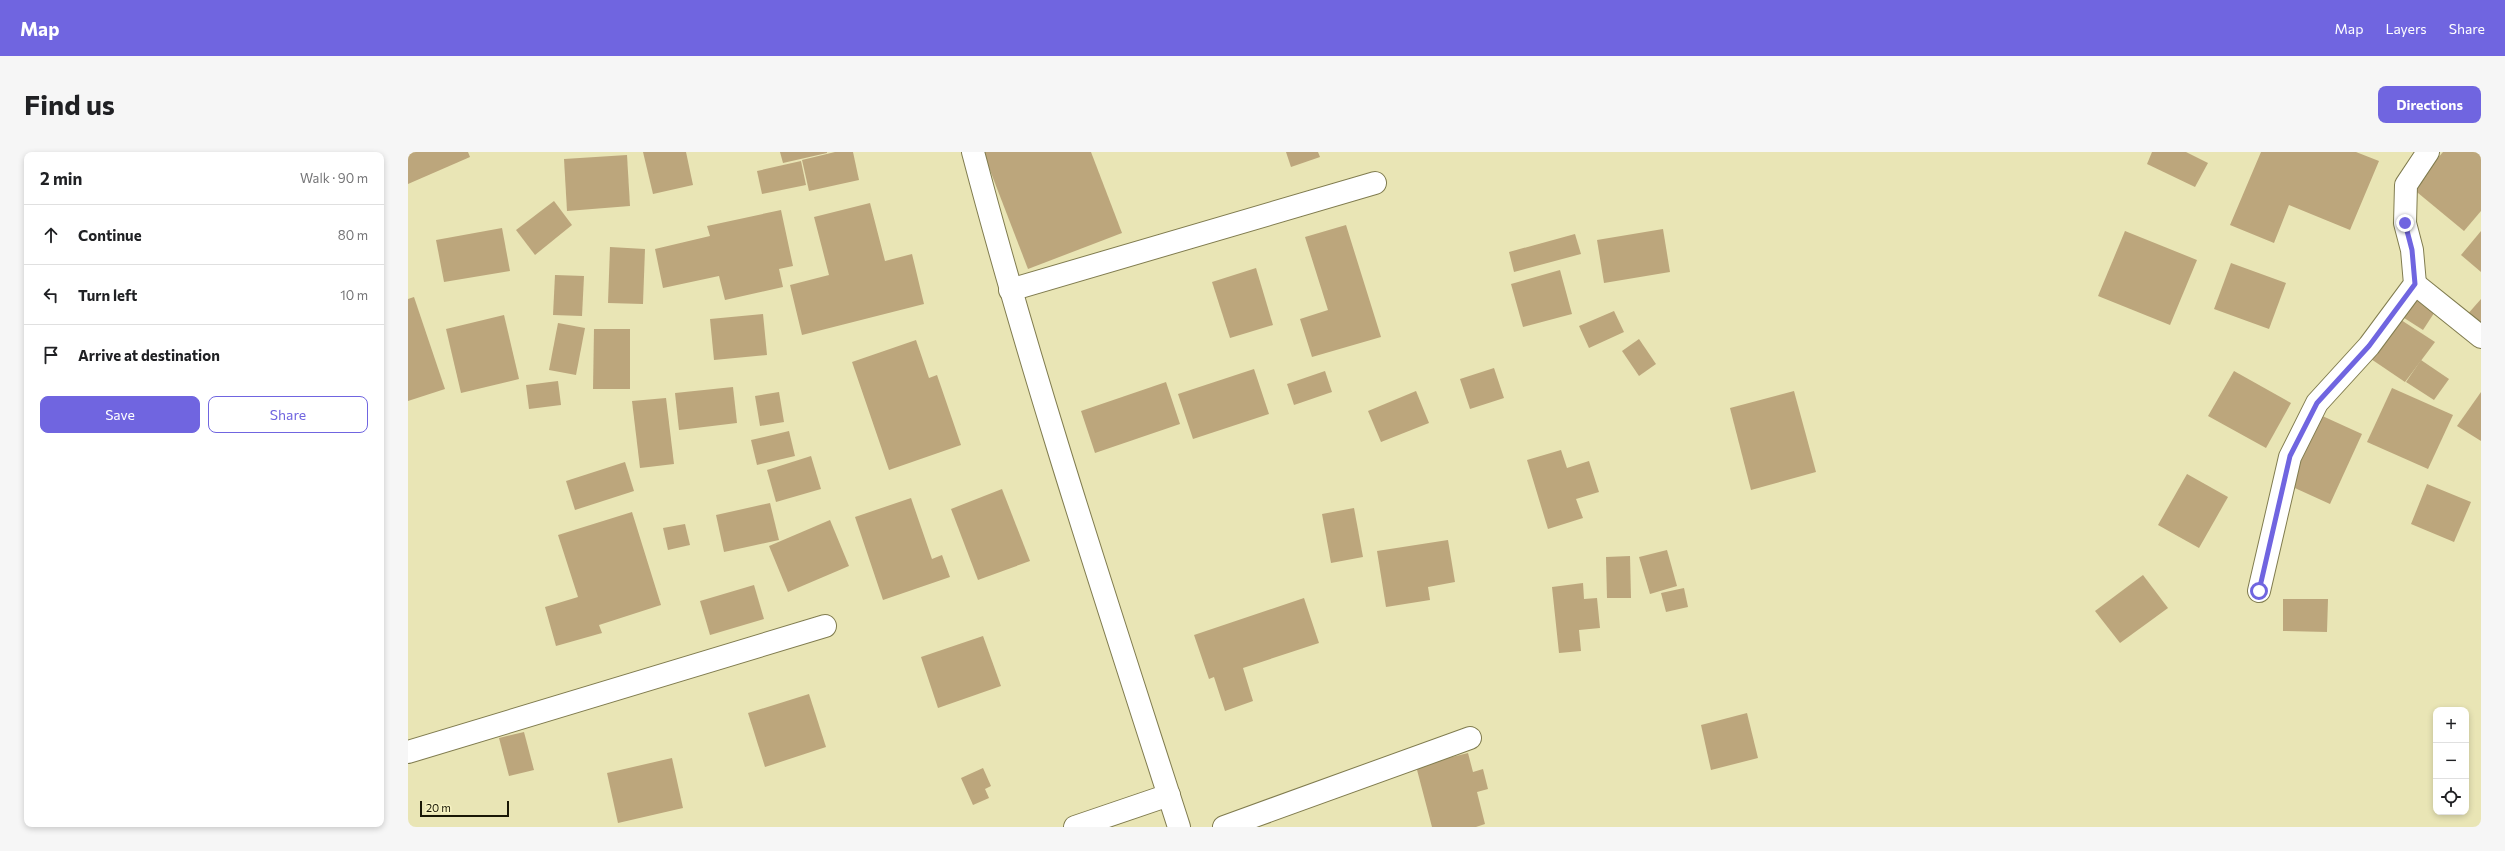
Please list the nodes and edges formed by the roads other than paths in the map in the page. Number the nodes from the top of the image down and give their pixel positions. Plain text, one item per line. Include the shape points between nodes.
1 (973, 152) edge
2 (2428, 152) edge
3 (1375, 183) dead end
4 (2415, 284) junction
5 (1010, 290) junction
6 (2481, 337) edge
7 (2259, 591) dead end
8 (825, 626) dead end
9 (1470, 738) dead end
10 (408, 752) edge
11 (1169, 795) junction
12 (1075, 827) edge
13 (1179, 827) edge
14 (1224, 827) edge

1 - 5 street
2 - 4 street via 2406,185 2405,223 2412,250
3 - 5 street
4 - 6 street
4 - 7 street via 2369,346 2317,403 2290,456
5 - 11 street via 1136,698
8 - 10 street
9 - 14 street
11 - 12 street
11 - 13 street

